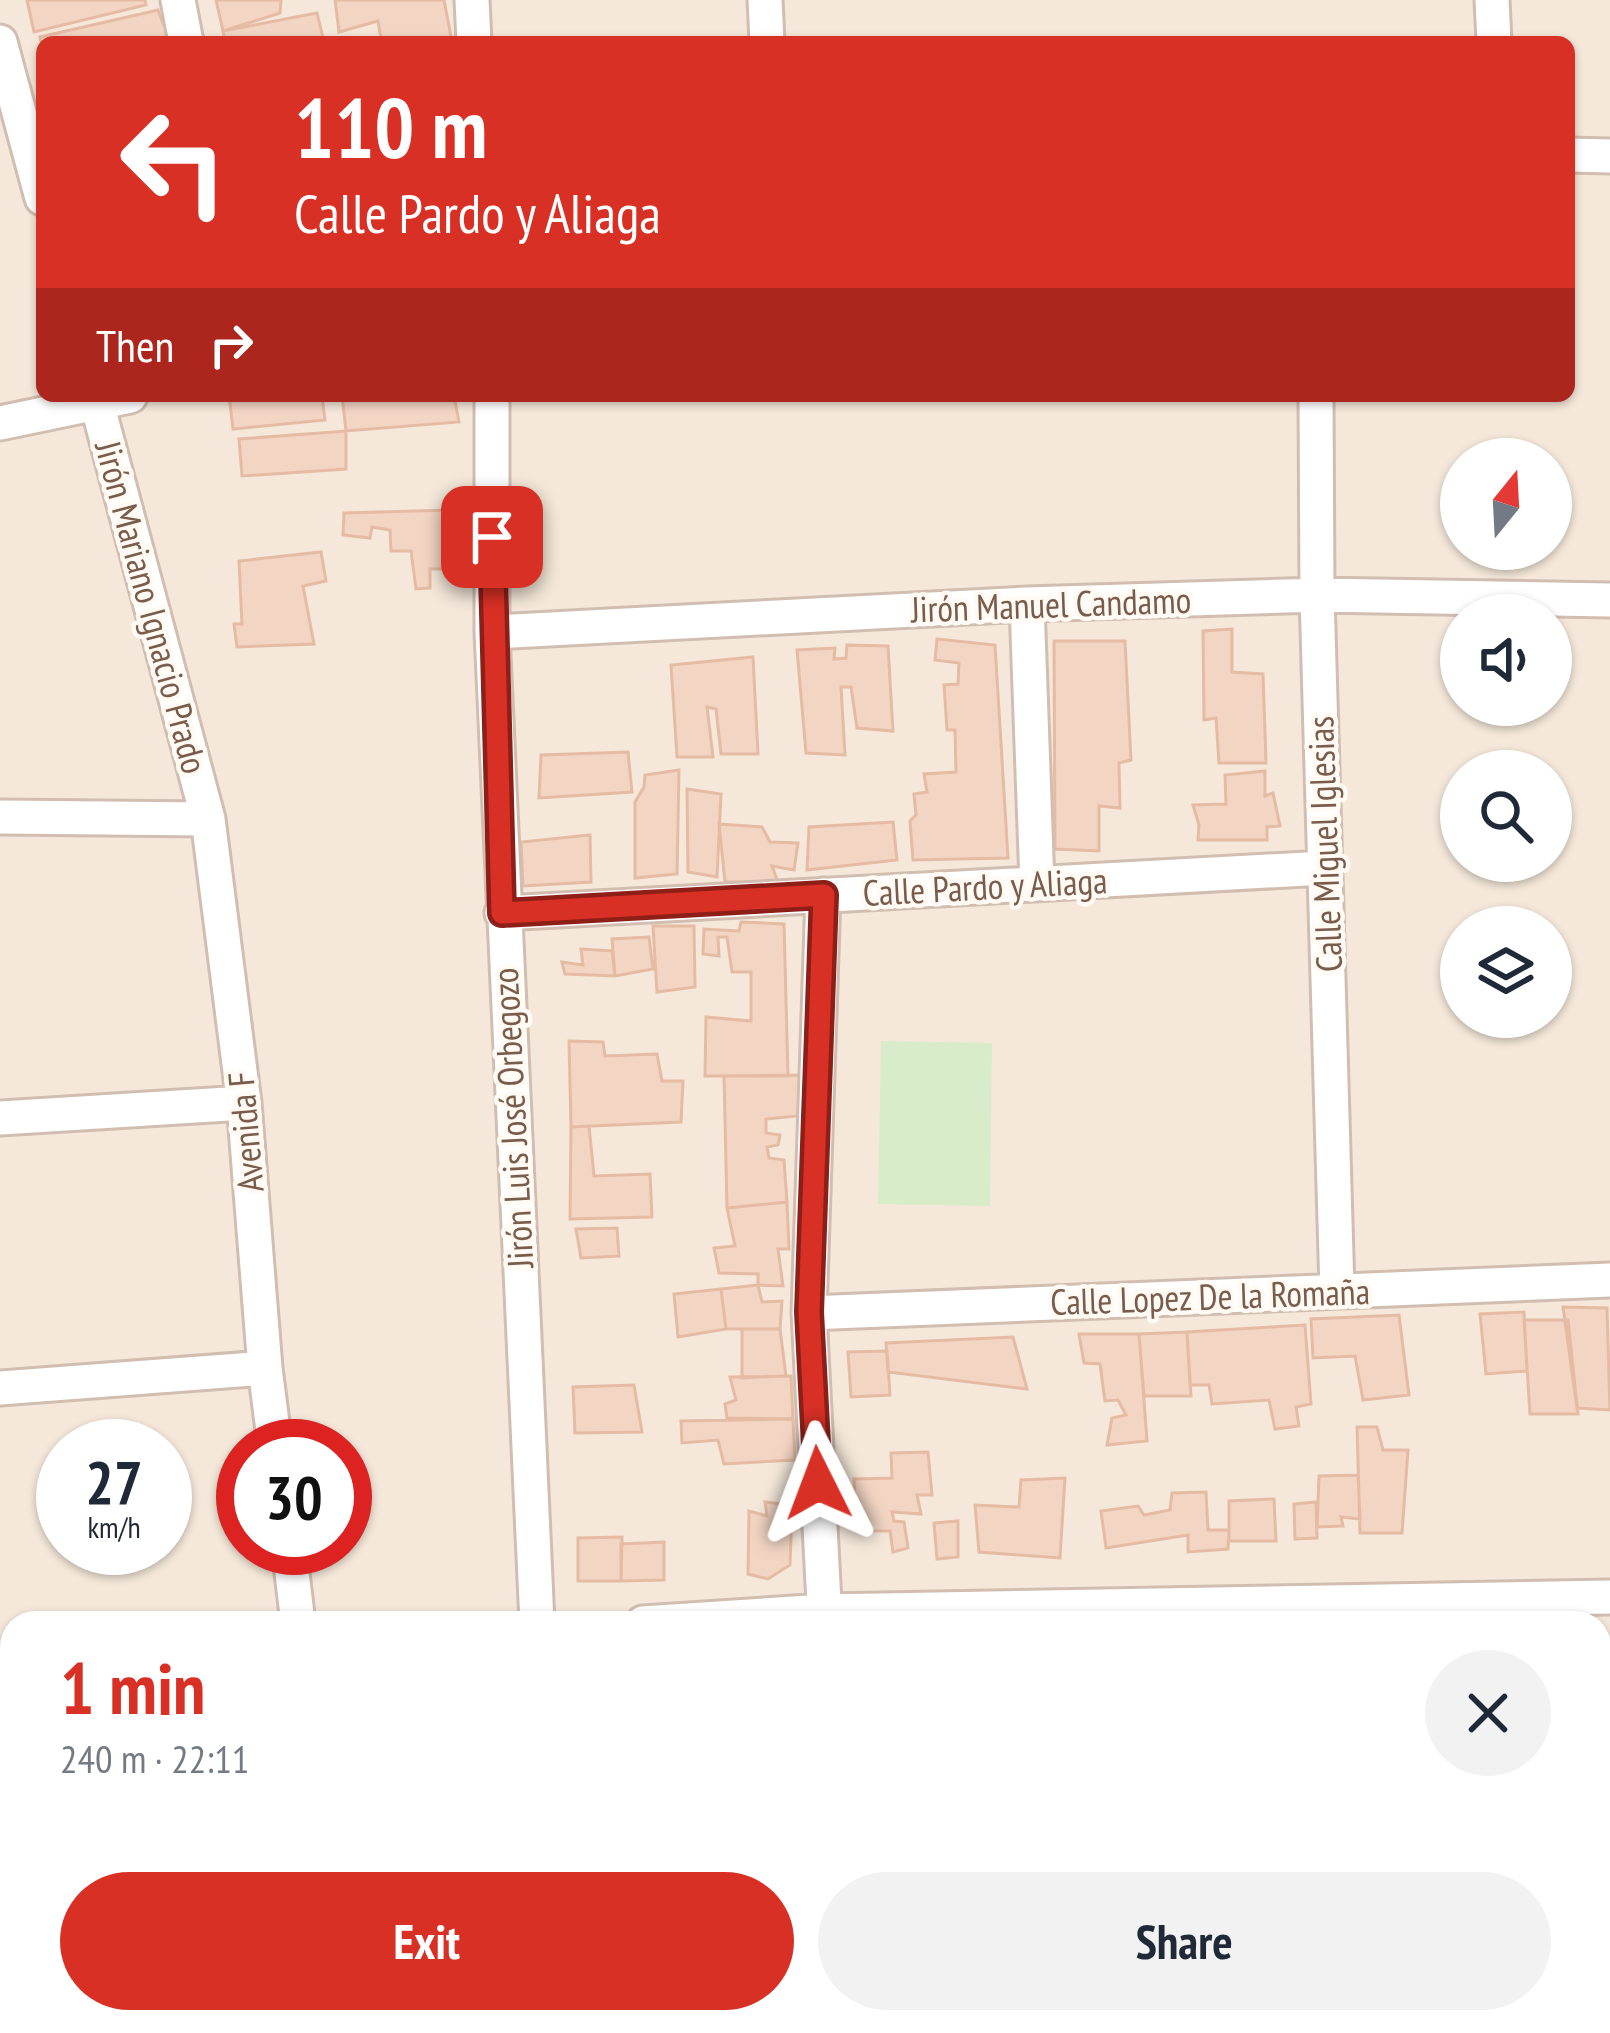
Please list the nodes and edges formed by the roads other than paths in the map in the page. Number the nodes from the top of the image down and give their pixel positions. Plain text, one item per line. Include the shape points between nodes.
1 (178, 0) edge
2 (472, 0) edge
3 (765, 0) edge
4 (1492, 0) edge
5 (185, 36) edge
6 (474, 36) edge
7 (767, 36) edge
8 (1494, 36) edge
9 (0, 42) edge
10 (1575, 155) edge
11 (1610, 156) edge
12 (36, 176) edge
13 (84, 402) edge
14 (97, 402) edge
15 (492, 402) edge
16 (1316, 402) edge
17 (0, 423) edge
18 (1317, 595) junction
19 (1610, 600) edge
20 (1027, 604) junction
21 (492, 632) junction
22 (0, 817) edge
23 (208, 819) junction
24 (1324, 868) junction
25 (1036, 884) junction
26 (824, 895) junction
27 (502, 913) junction
28 (244, 1103) junction
29 (0, 1118) edge
30 (1610, 1280) edge
31 (1337, 1291) junction
32 (809, 1312) junction
33 (265, 1367) junction
34 (0, 1388) edge
35 (272, 1419) edge
36 (292, 1575) edge
37 (1610, 1597) edge
38 (297, 1611) edge
39 (536, 1611) edge
40 (825, 1611) edge
41 (1227, 1611) edge

1 - 5 street
2 - 6 street
3 - 7 street
4 - 8 street
9 - 12 street
10 - 11 street
13 - 17 street
14 - 23 street, Jirón Mariano Ignacio Prado
15 - 21 street, Jirón Luis José Orbegozo
16 - 18 street, Calle Miguel Iglesias
18 - 19 street, Jirón Manuel Candamo
18 - 20 street, Jirón Manuel Candamo
18 - 24 street, Calle Miguel Iglesias
20 - 21 street, Jirón Manuel Candamo
20 - 25 street
21 - 27 street, Jirón Luis José Orbegozo
22 - 23 street
23 - 28 street, Avenida F
24 - 25 street, Calle Pardo y Aliaga
24 - 31 street, Calle Miguel Iglesias
25 - 26 street, Calle Pardo y Aliaga
26 - 27 street, Calle Pardo y Aliaga
26 - 32 street
27 - 39 street, Jirón Luis José Orbegozo
28 - 29 street
28 - 33 street, Avenida F
30 - 31 street, Calle Lopez De la Romaña
31 - 32 street, Calle Lopez De la Romaña
32 - 40 street
33 - 34 street
33 - 35 street, Avenida F
36 - 38 street
37 - 41 street

